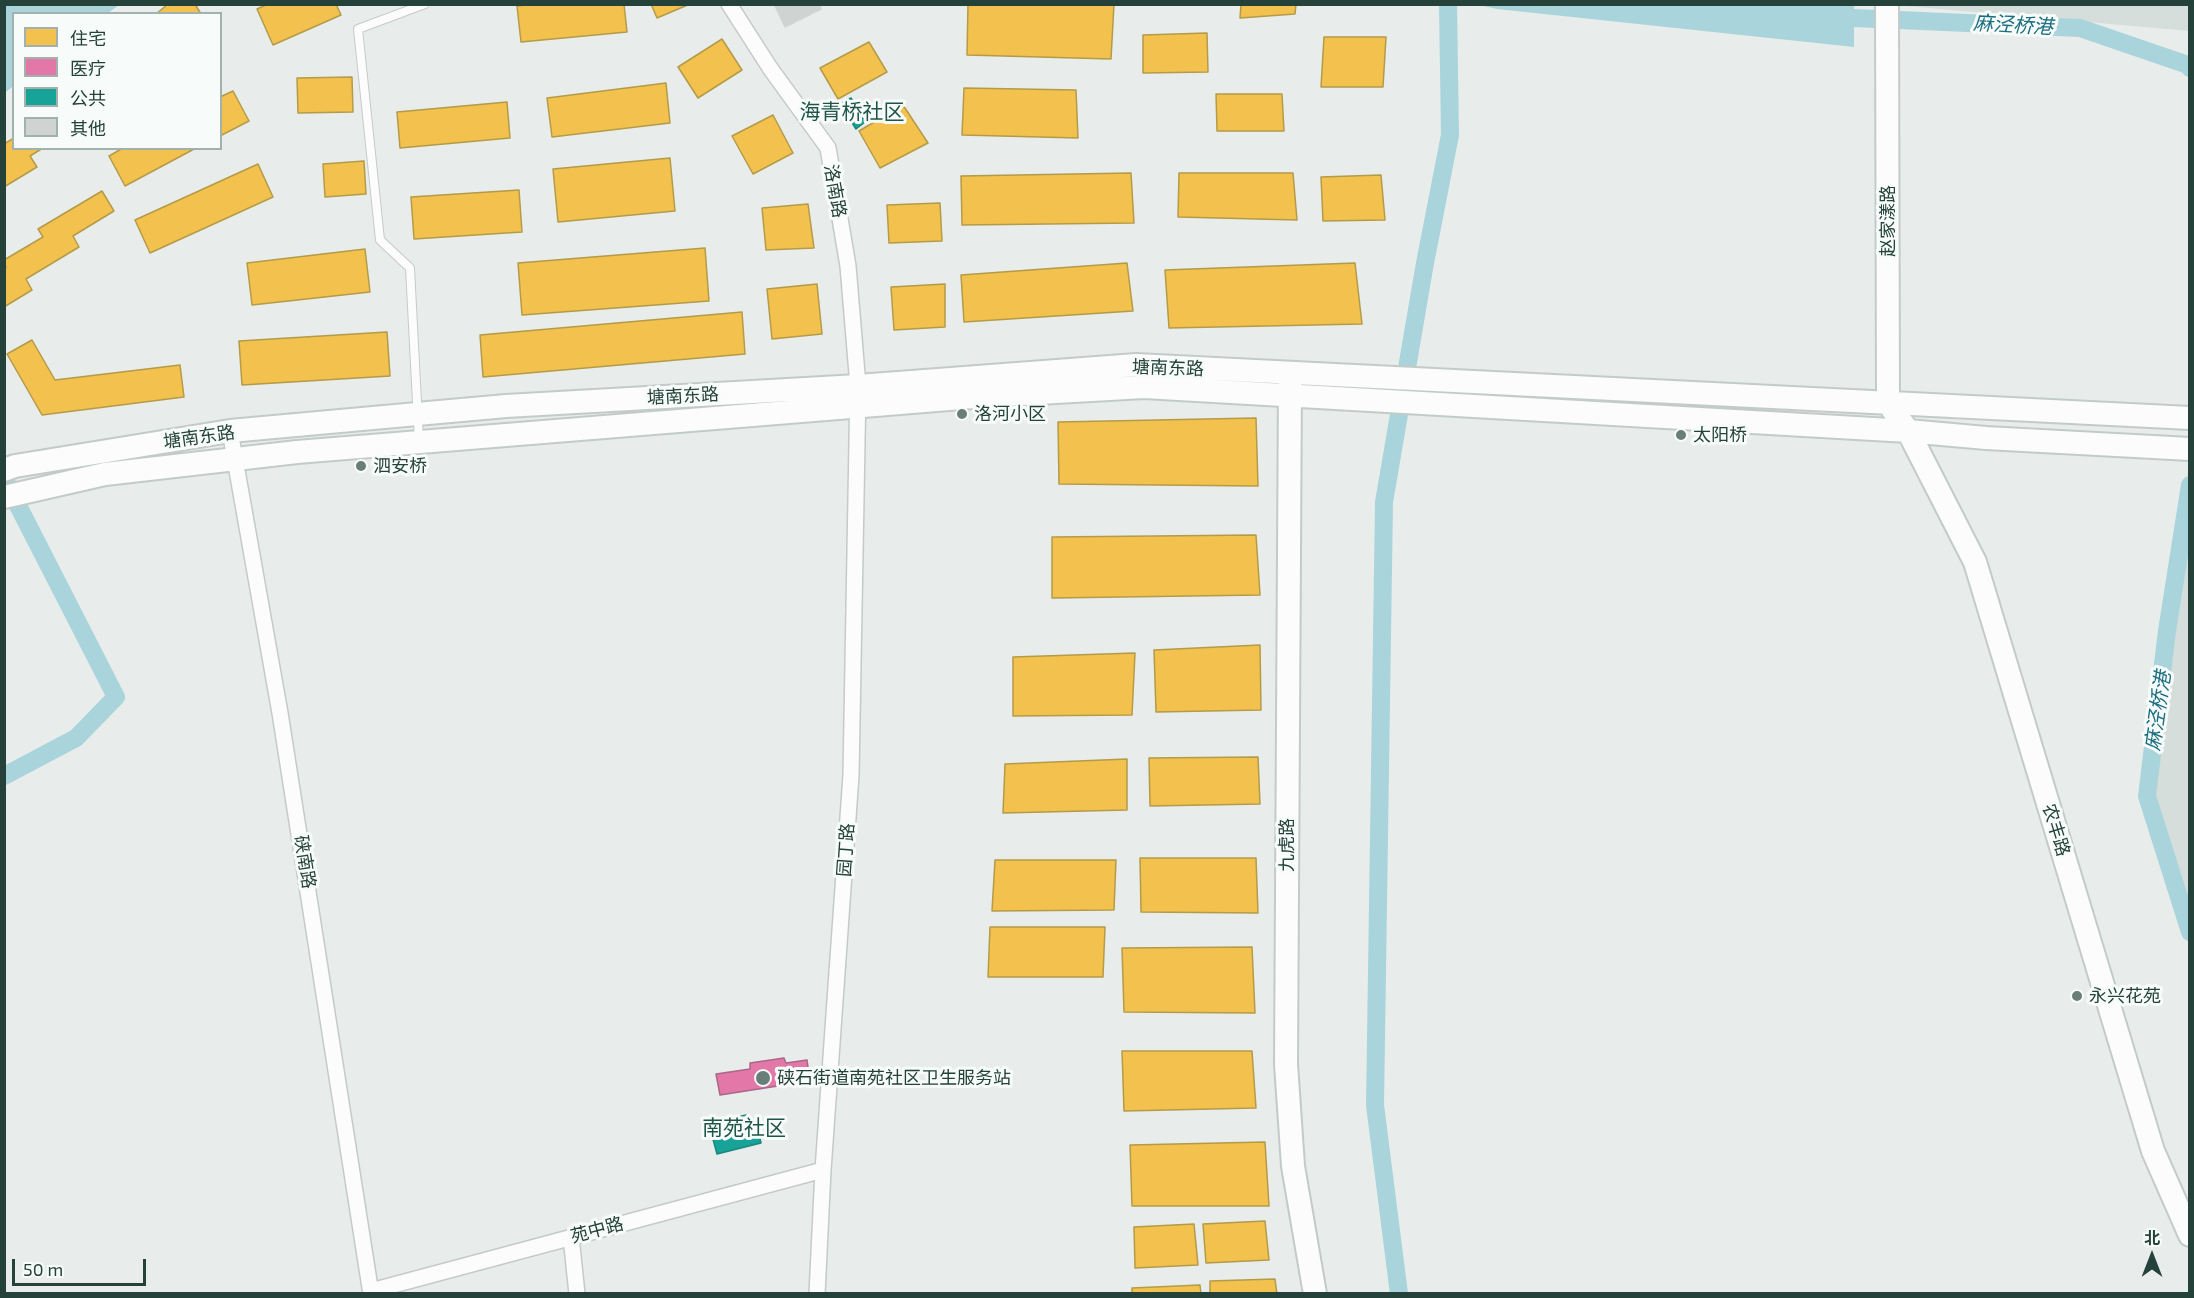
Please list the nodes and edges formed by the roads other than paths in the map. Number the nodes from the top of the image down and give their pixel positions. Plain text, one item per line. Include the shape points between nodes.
1 (424, 4) edge
2 (729, 4) edge
3 (1887, 4) edge
4 (1290, 384) junction
5 (858, 396) junction
6 (1888, 402) junction
7 (417, 414) junction
8 (2190, 418) edge
9 (1908, 430) junction
10 (230, 431) junction
11 (419, 442) junction
12 (2190, 449) edge
13 (234, 459) junction
14 (10, 468) edge
15 (4, 496) edge
16 (823, 1170) junction
17 (2190, 1235) edge
18 (571, 1237) junction
19 (371, 1292) edge
20 (577, 1293) edge
21 (817, 1293) edge
22 (1315, 1293) edge

1 - 7 lane via 358,29 380,240 410,268
2 - 5 street, 洛南路 via 828,148 848,266
3 - 6 main road, 赵家漾路
4 - 5 main road, 塘南东路 via 986,396
4 - 6 main road, 塘南东路 via 1366,377
4 - 9 main road, 塘南东路 via 1362,399
4 - 22 main road, 九虎路 via 1286,1064 1293,1166
5 - 7 main road, 塘南东路 via 518,406
5 - 11 main road, 塘南东路
5 - 16 street, 园丁路 via 851,775
6 - 8 main road, 塘南东路
6 - 9 main road
7 - 10 main road, 塘南东路
7 - 11 lane
9 - 12 main road, 塘南东路
9 - 17 main road, 农丰路 via 1975,562 2153,1151
10 - 13 street, 硖南路
10 - 14 main road, 塘南东路
11 - 13 main road, 塘南东路
13 - 15 main road, 塘南东路 via 105,474
13 - 19 street, 硖南路 via 282,724
16 - 18 street, 苑中路
16 - 21 street, 园丁路
18 - 19 street, 苑中路
18 - 20 street

